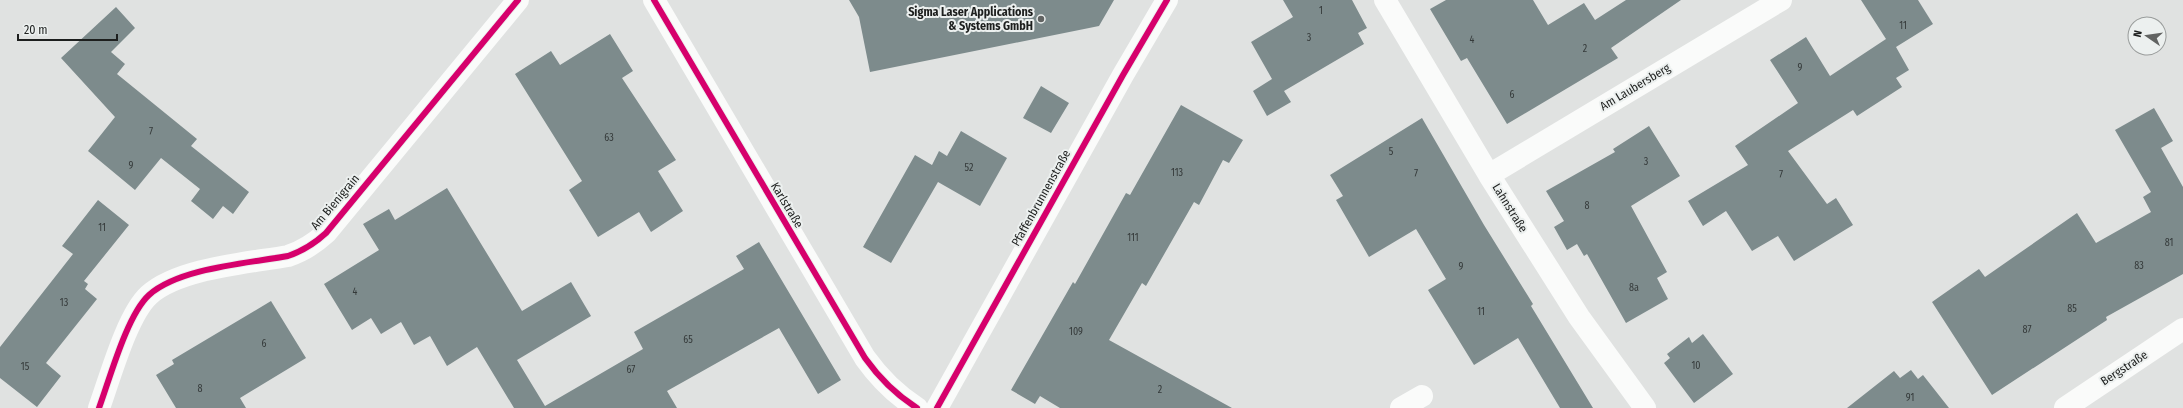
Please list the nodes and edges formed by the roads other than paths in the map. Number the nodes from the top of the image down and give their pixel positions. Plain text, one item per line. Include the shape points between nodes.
1 (518, 0) edge
2 (654, 0) edge
3 (1168, 0) edge
4 (1385, 0) edge
5 (1781, 0) edge
6 (1489, 175) junction
7 (2183, 330) edge
8 (1422, 396) dead end
9 (99, 408) edge
10 (917, 408) edge
11 (937, 408) edge
12 (1401, 408) edge
13 (1645, 408) edge
14 (2066, 408) edge

1 - 9 street, Am Bienigrain via 326,233 315,243 288,256 192,273 168,283 149,295 130,326
2 - 10 street, Karlstraße via 865,358 883,382
3 - 11 street, Pfaffenbrunnenstraße via 1123,75
4 - 6 street, Lahnstraße
5 - 6 street, Am Laubersberg
6 - 13 street, Lahnstraße via 1579,317
7 - 14 street, Bergstraße
8 - 12 street

